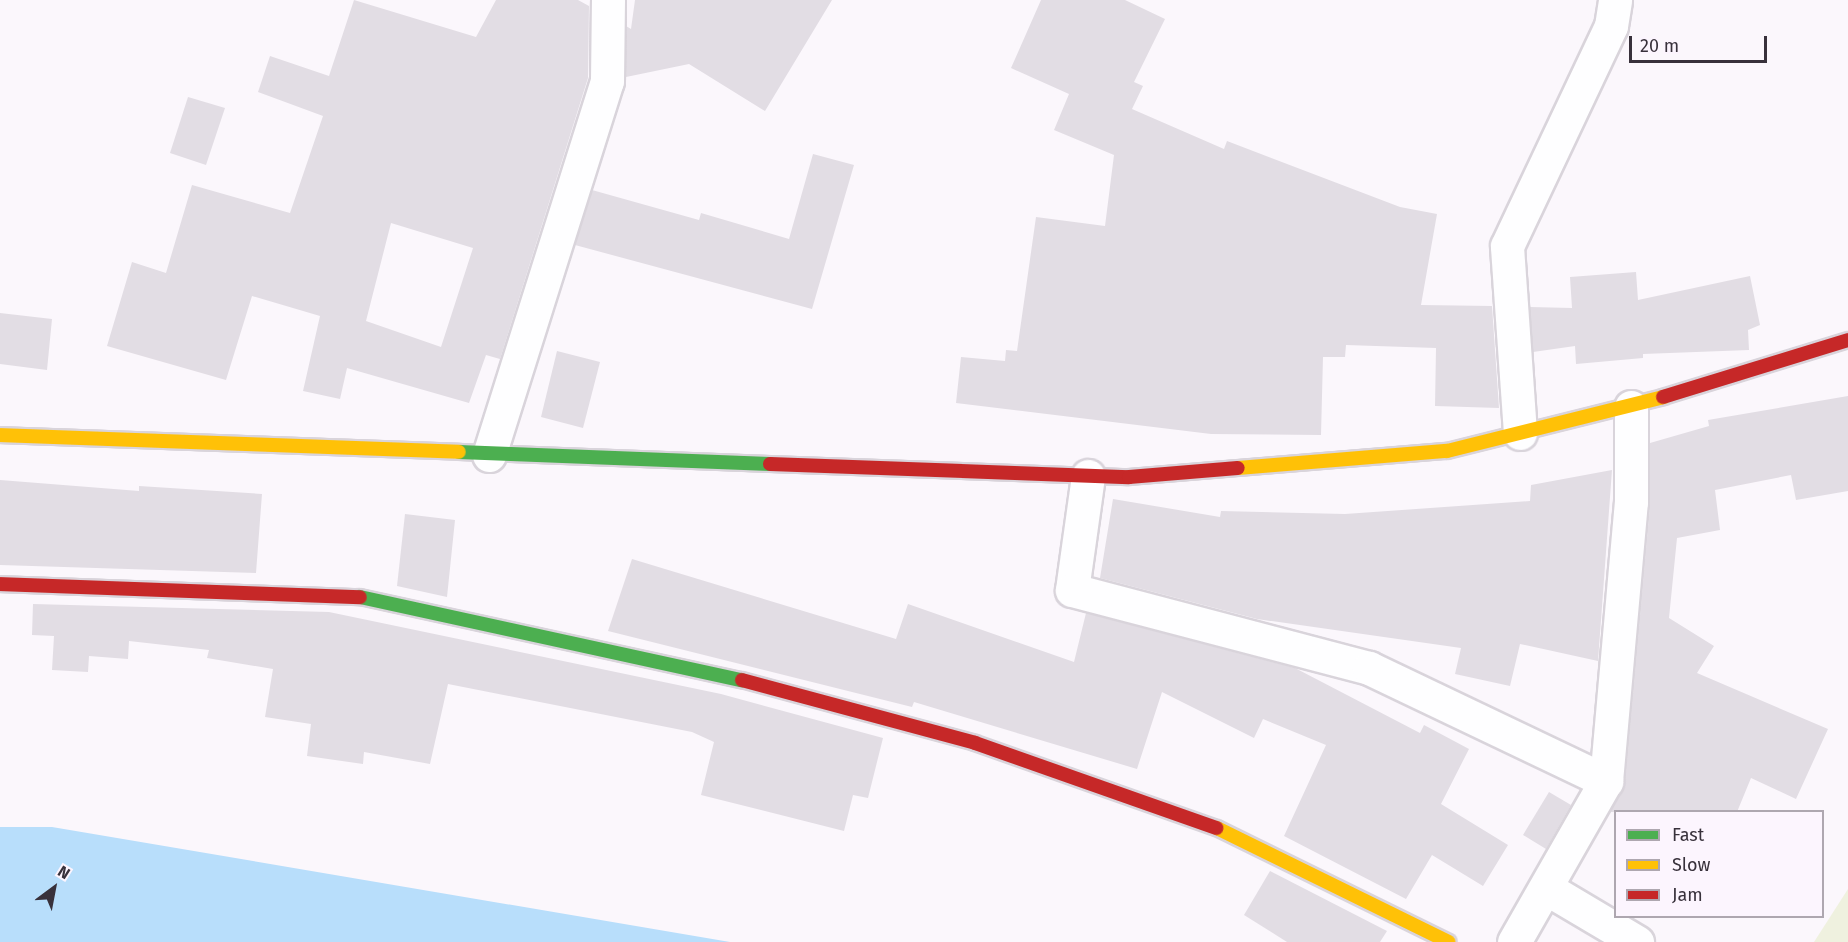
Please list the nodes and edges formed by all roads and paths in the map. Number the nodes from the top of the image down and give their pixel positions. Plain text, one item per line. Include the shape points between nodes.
1 (608, 0) edge
2 (1615, 0) edge
3 (1848, 340) edge
4 (1631, 407) junction
5 (1520, 433) junction
6 (0, 435) edge
7 (489, 455) junction
8 (1088, 476) junction
9 (0, 584) edge
10 (1606, 781) junction
11 (1546, 888) junction
12 (1449, 942) edge
13 (1514, 942) edge
14 (1637, 942) edge

1 - 7 street via 607,81
2 - 5 street via 1611,26 1507,246
3 - 4 street
4 - 5 street
4 - 10 street via 1631,502
5 - 8 street via 1447,451 1343,463
6 - 7 street
7 - 8 street
8 - 10 street via 1072,590 1369,668
9 - 12 street via 347,594 726,676 975,743 1134,795 1262,846
10 - 11 street
11 - 13 street
11 - 14 street

